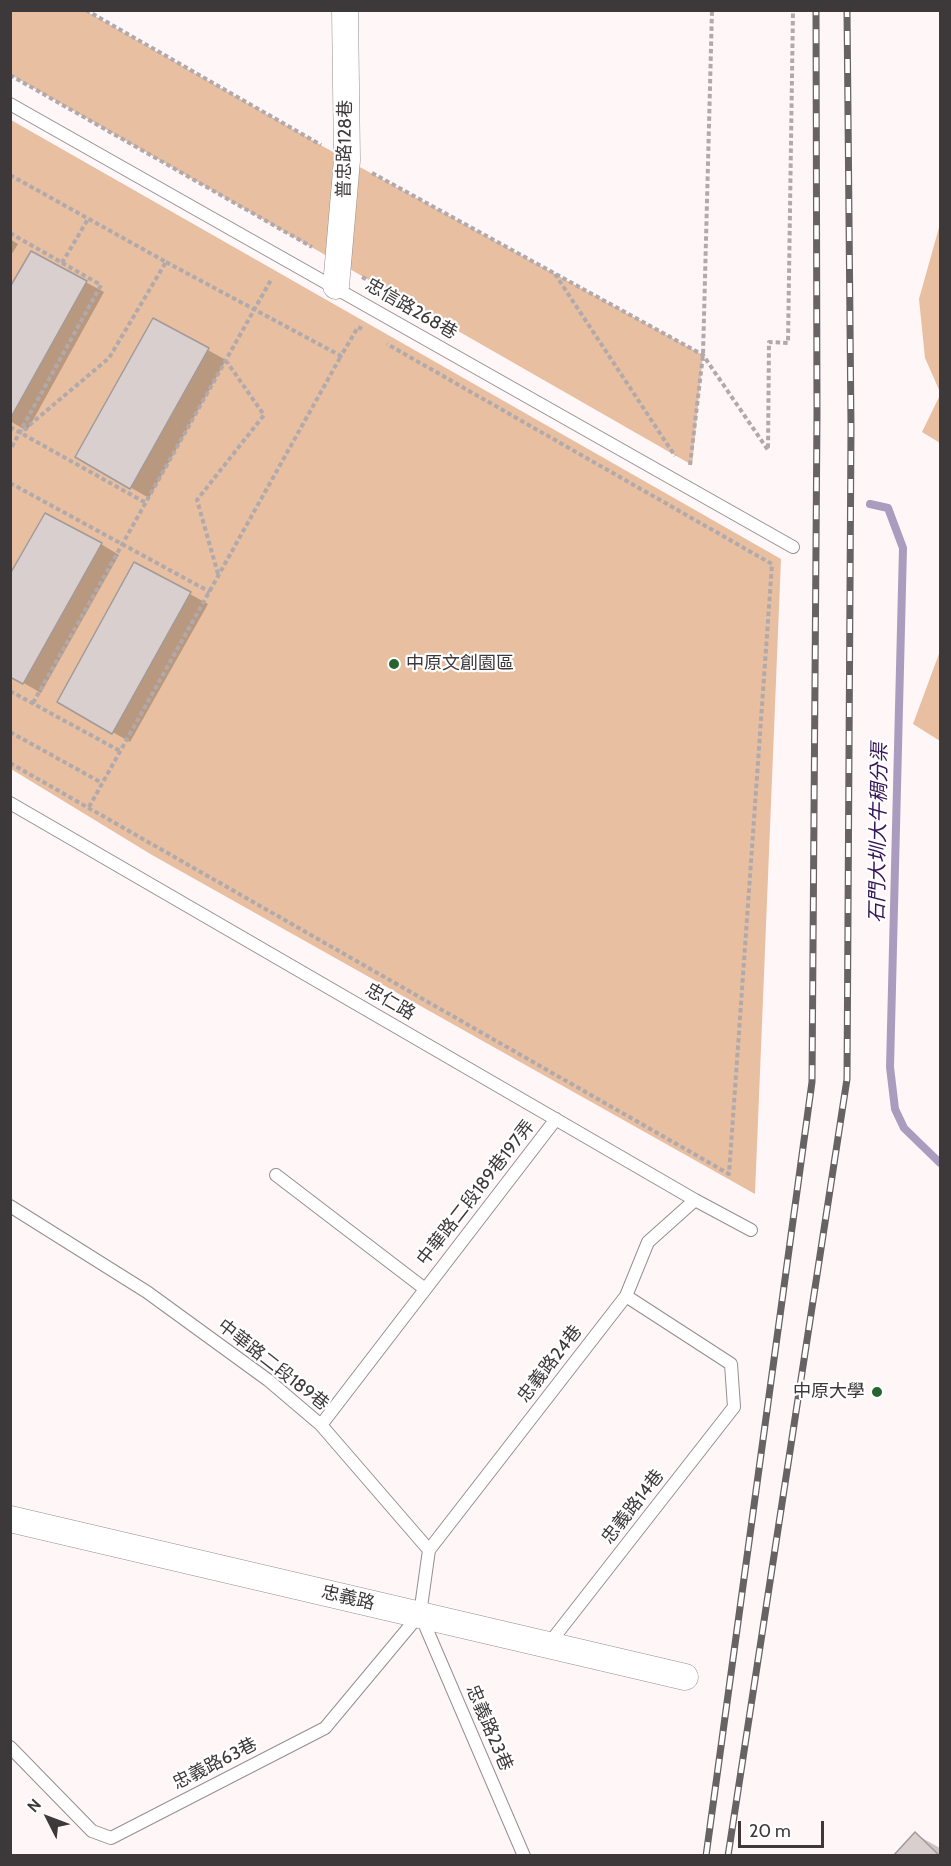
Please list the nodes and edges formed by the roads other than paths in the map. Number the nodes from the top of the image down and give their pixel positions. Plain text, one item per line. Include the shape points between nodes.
1 (345, 10) edge
2 (10, 104) edge
3 (338, 275) junction
4 (793, 547) dead end
5 (10, 803) edge
6 (556, 1119) junction
7 (276, 1175) dead end
8 (695, 1200) junction
9 (10, 1206) edge
10 (751, 1230) dead end
11 (425, 1288) junction
12 (626, 1296) junction
13 (321, 1425) junction
14 (10, 1519) edge
15 (429, 1550) junction
16 (420, 1614) junction
17 (548, 1645) junction
18 (685, 1677) dead end
19 (10, 1747) edge
20 (524, 1856) edge

1 - 3 street, 普忠路128巷 via 346,160
2 - 3 lane, 忠信路268巷
3 - 4 lane, 忠信路268巷
5 - 6 lane, 忠仁路
6 - 8 lane, 忠仁路
6 - 11 lane, 中華路二段189巷197弄
7 - 11 lane, 中華路二段189巷197弄
8 - 10 lane, 忠仁路
8 - 12 lane, 忠義路24巷 via 648,1242
9 - 13 lane, 中華路二段189巷 via 147,1292 268,1380
11 - 13 lane, 中華路二段189巷197弄
12 - 15 lane, 忠義路24巷
12 - 17 lane, 忠義路14巷 via 731,1364 734,1407
13 - 15 lane, 中華路二段189巷
14 - 16 street, 忠義路
15 - 16 lane
16 - 17 street, 忠義路
16 - 19 lane, 忠義路63巷 via 325,1728 111,1838 92,1831
16 - 20 lane, 忠義路23巷
17 - 18 street, 忠義路

